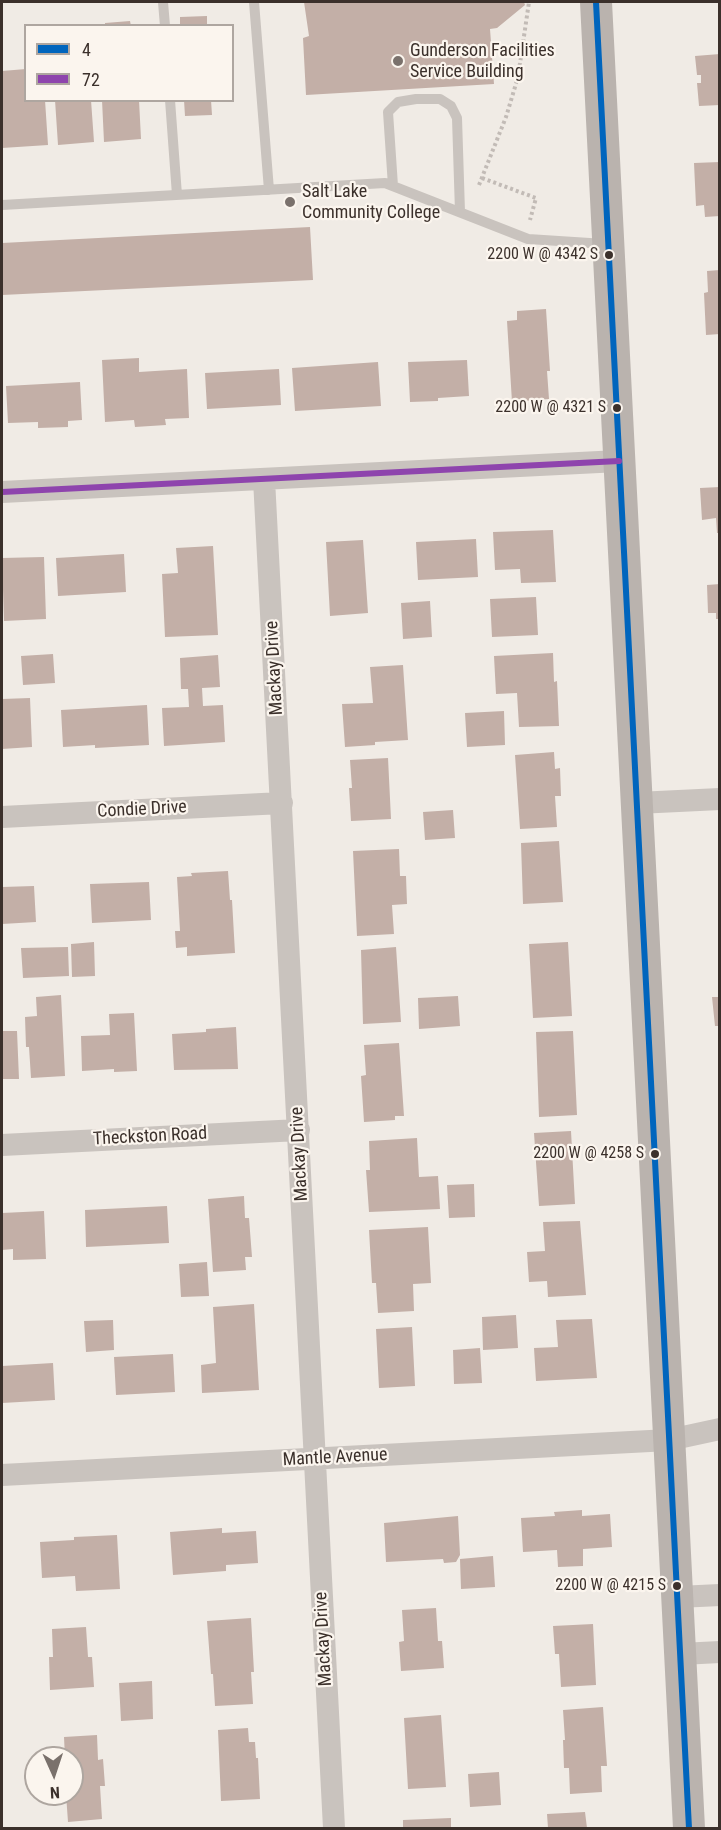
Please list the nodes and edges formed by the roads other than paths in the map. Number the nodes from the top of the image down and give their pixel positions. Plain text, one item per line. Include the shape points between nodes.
1 (163, 2) edge
2 (254, 2) edge
3 (596, 2) edge
4 (165, 24) edge
5 (170, 102) edge
6 (393, 186) junction
7 (269, 190) junction
8 (177, 195) junction
9 (2, 205) edge
10 (460, 212) junction
11 (608, 244) junction
12 (619, 461) junction
13 (264, 479) junction
14 (2, 492) edge
15 (720, 799) edge
16 (282, 803) junction
17 (637, 803) junction
18 (2, 817) edge
19 (299, 1130) junction
20 (2, 1145) edge
21 (720, 1429) edge
22 (669, 1440) junction
23 (314, 1460) junction
24 (2, 1475) edge
25 (720, 1595) edge
26 (678, 1597) junction
27 (720, 1652) edge
28 (681, 1654) junction
29 (334, 1828) edge
30 (690, 1828) edge

1 - 4 lane
2 - 7 lane
3 - 11 street
5 - 8 lane
6 - 7 lane via 385,183
6 - 10 lane
6 - 10 lane via 388,112 398,102 440,99 451,106 457,118
7 - 8 lane
8 - 9 lane
10 - 11 lane via 528,239
11 - 12 street
12 - 13 street
12 - 17 street
13 - 14 street
13 - 16 street, Mackay Drive
15 - 17 street
16 - 18 street, Condie Drive
16 - 19 street, Mackay Drive
17 - 22 street
19 - 20 street, Theckston Road
19 - 23 street, Mackay Drive
21 - 22 street, Mantle Avenue
22 - 23 street, Mantle Avenue
22 - 26 street
23 - 24 street, Mantle Avenue
23 - 29 street, Mackay Drive
25 - 26 street
26 - 28 street
27 - 28 street
28 - 30 street

